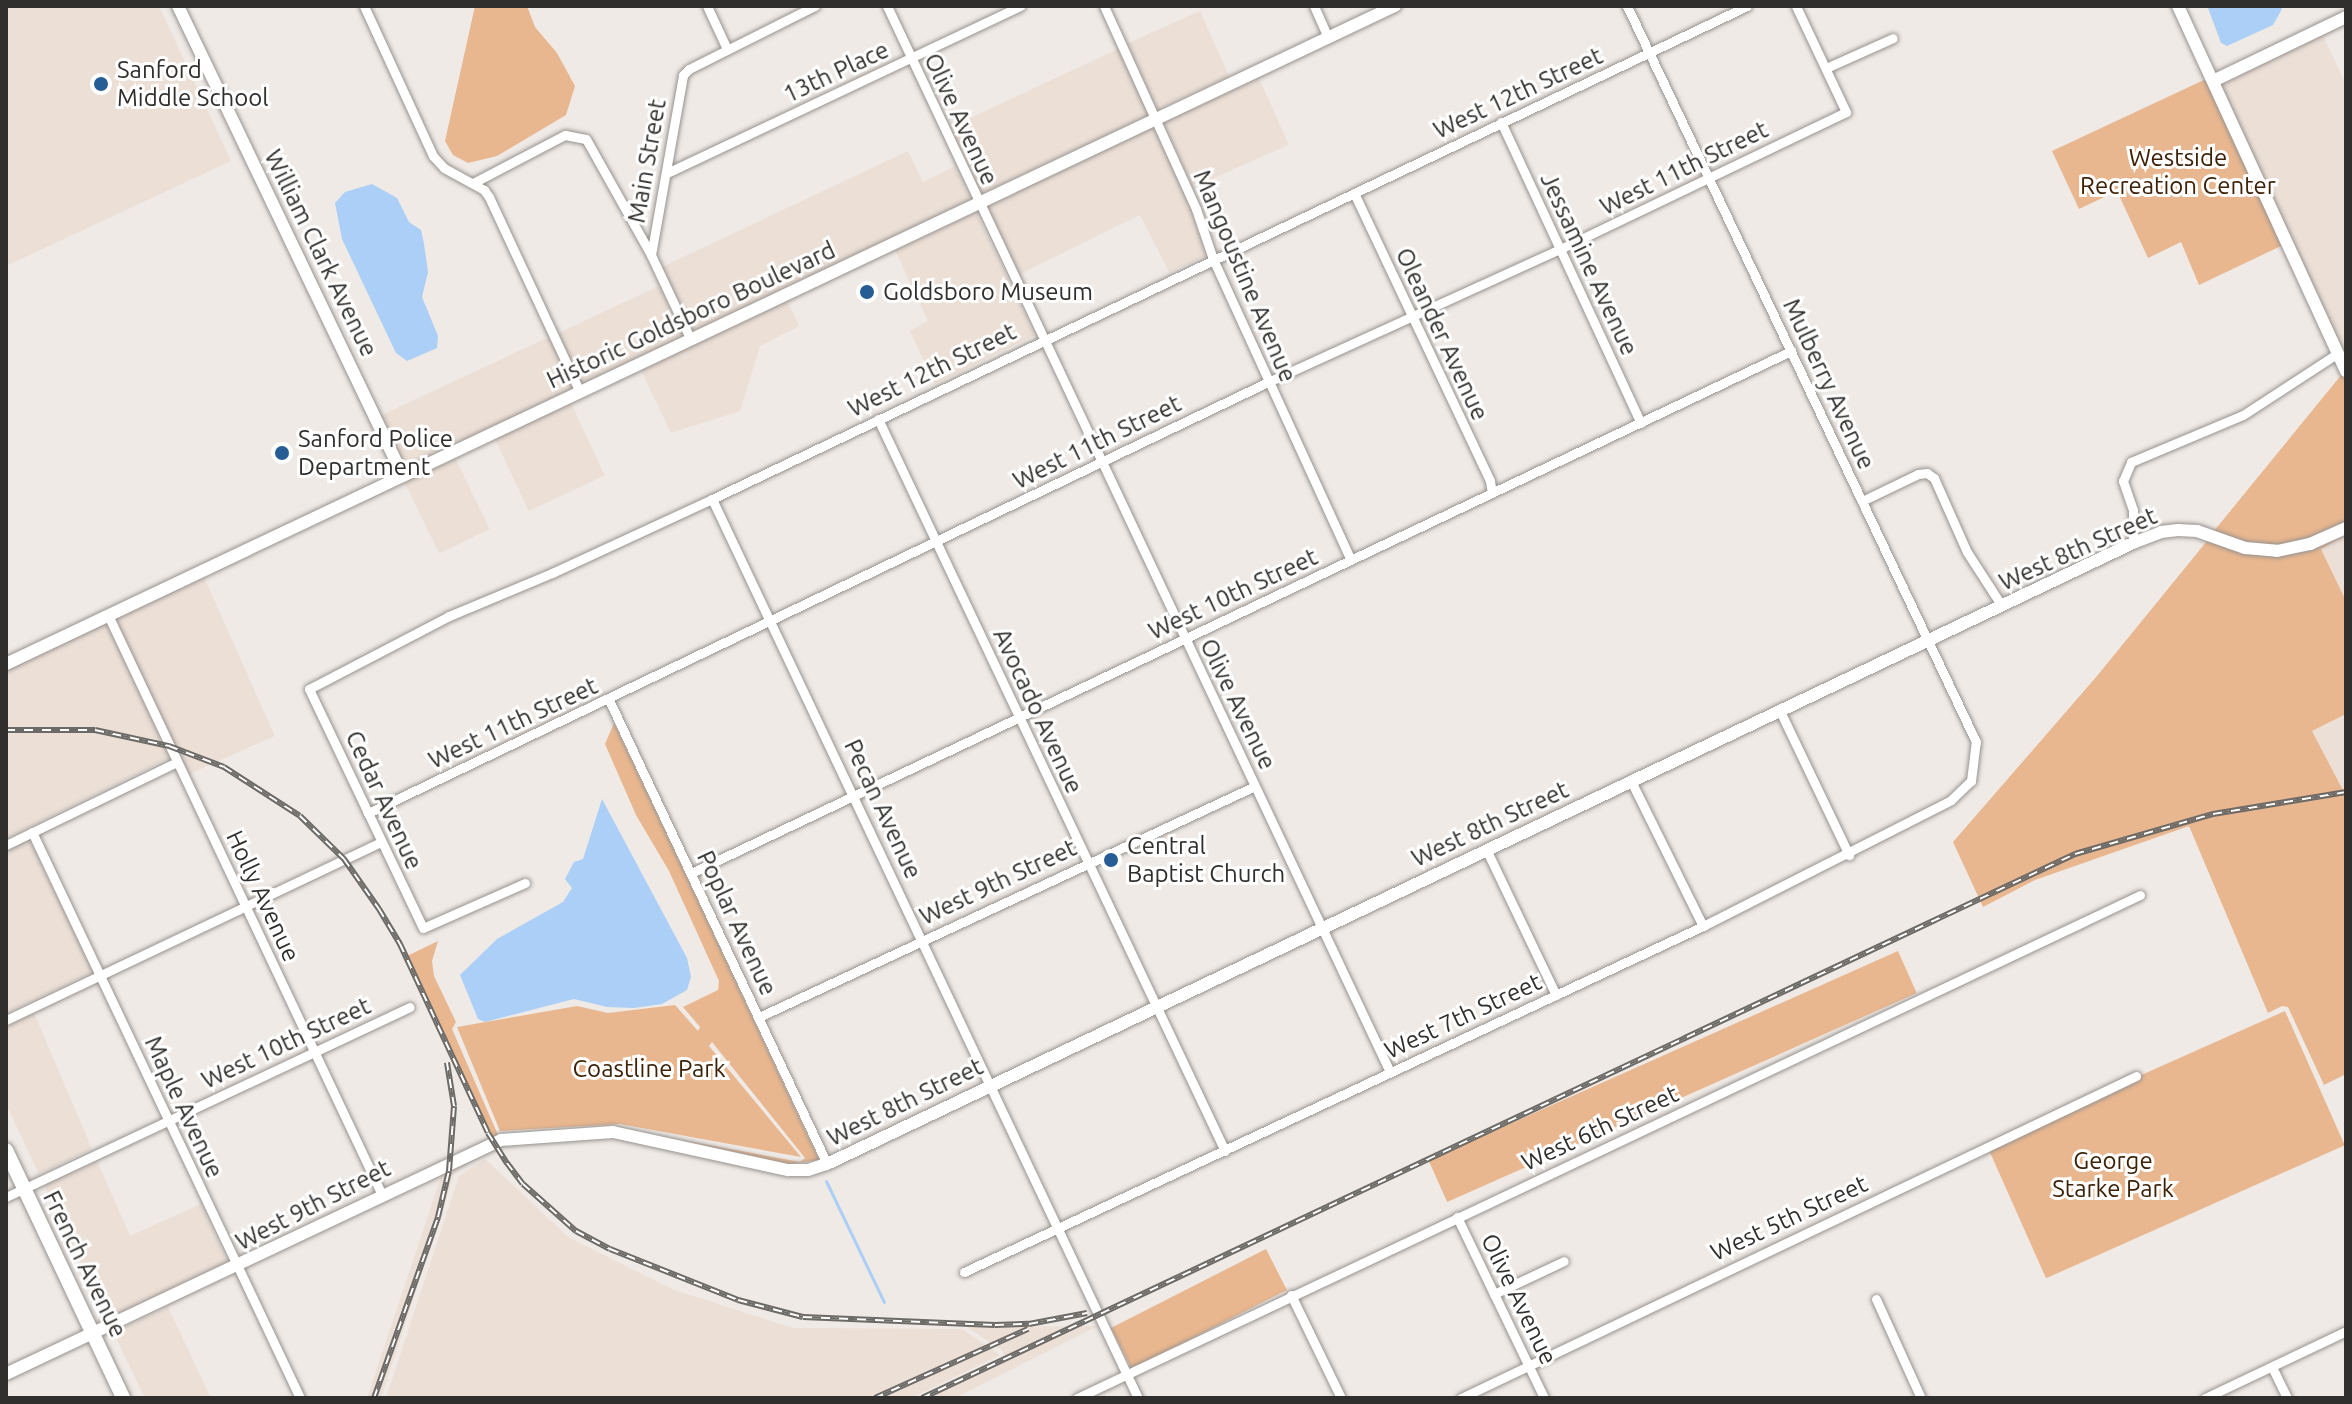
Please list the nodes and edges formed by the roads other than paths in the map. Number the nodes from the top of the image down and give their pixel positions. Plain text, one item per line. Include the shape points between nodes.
1 (178, 6) edge
2 (364, 6) edge
3 (707, 6) edge
4 (815, 6) edge
5 (887, 6) edge
6 (1021, 6) edge
7 (1104, 6) edge
8 (1314, 6) edge
9 (1395, 6) edge
10 (1627, 6) edge
11 (1747, 6) edge
12 (1796, 6) edge
13 (2178, 6) edge
14 (2346, 17) edge
15 (1328, 38) junction
16 (1893, 38) dead end
17 (727, 49) junction
18 (1650, 53) junction
19 (911, 59) junction
20 (1826, 68) junction
21 (2213, 81) junction
22 (1157, 118) junction
23 (1501, 122) junction
24 (667, 173) junction
25 (1710, 178) junction
26 (473, 183) junction
27 (1354, 193) junction
28 (979, 204) junction
29 (1560, 249) junction
30 (651, 255) junction
31 (1213, 259) junction
32 (1412, 317) junction
33 (1043, 338) junction
34 (691, 340) junction
35 (1791, 351) junction
36 (2338, 353) junction
37 (2346, 371) edge
38 (1268, 382) junction
39 (580, 392) junction
40 (878, 419) junction
41 (1641, 423) junction
42 (1102, 462) junction
43 (403, 476) junction
44 (1492, 493) junction
45 (712, 499) junction
46 (1862, 501) junction
47 (2346, 528) edge
48 (935, 542) junction
49 (2133, 543) junction
50 (1351, 560) junction
51 (2002, 606) junction
52 (108, 615) junction
53 (771, 620) junction
54 (1185, 639) junction
55 (1928, 641) junction
56 (6, 664) edge
57 (309, 689) joint
58 (609, 700) junction
59 (1780, 711) junction
60 (1018, 717) junction
61 (177, 762) junction
62 (1631, 781) junction
63 (1971, 781) joint
64 (1255, 786) junction
65 (855, 795) junction
66 (368, 813) junction
67 (32, 832) junction
68 (381, 842) junction
69 (6, 845) edge
70 (1486, 849) junction
71 (1849, 855) junction
72 (1088, 864) junction
73 (691, 873) junction
74 (525, 883) dead end
75 (2140, 895) dead end
76 (245, 906) junction
77 (1703, 926) junction
78 (1321, 929) junction
79 (922, 942) junction
80 (100, 976) junction
81 (1556, 995) junction
82 (409, 1007) dead end
83 (1156, 1008) junction
84 (759, 1017) junction
85 (6, 1020) edge
86 (313, 1051) junction
87 (1390, 1072) junction
88 (2136, 1076) dead end
89 (990, 1086) junction
90 (169, 1120) junction
91 (653, 1140) joint
92 (6, 1150) edge
93 (1225, 1151) junction
94 (827, 1164) junction
95 (24, 1188) junction
96 (382, 1195) junction
97 (6, 1197) edge
98 (1457, 1217) junction
99 (1059, 1229) junction
100 (1564, 1261) dead end
101 (237, 1268) junction
102 (964, 1272) dead end
103 (1494, 1294) junction
104 (1291, 1295) junction
105 (1876, 1299) dead end
106 (2346, 1331) edge
107 (94, 1332) junction
108 (1529, 1366) junction
109 (2272, 1367) junction
110 (6, 1374) edge
111 (1126, 1375) junction
112 (123, 1398) edge
113 (300, 1398) edge
114 (1077, 1398) edge
115 (1138, 1398) edge
116 (1341, 1398) edge
117 (1461, 1398) edge
118 (1544, 1398) edge
119 (1921, 1398) edge
120 (2205, 1398) edge
121 (2287, 1398) edge

1 - 43 street, William Clark Avenue
2 - 26 street via 433,156
3 - 17 street
4 - 17 street
5 - 19 street, Olive Avenue
6 - 19 street, 13th Place
7 - 22 street, Mangoustine Avenue
8 - 15 street
9 - 15 street, Historic Goldsboro Boulevard
10 - 18 street, Mulberry Avenue
11 - 18 street, West 12th Street
12 - 20 street
13 - 21 street
14 - 21 street
15 - 22 street, Historic Goldsboro Boulevard
16 - 20 street
17 - 24 street, Main Street via 683,75
18 - 23 street, West 12th Street
18 - 25 street, Mulberry Avenue
19 - 24 street, 13th Place
19 - 28 street, Olive Avenue
20 - 25 street, West 11th Street via 1846,112
21 - 36 street
22 - 28 street, Historic Goldsboro Boulevard
22 - 31 street, Mangoustine Avenue
23 - 27 street, West 12th Street
23 - 29 street, Jessamine Avenue
24 - 30 street, Main Street
25 - 29 street, West 11th Street
25 - 35 street, Mulberry Avenue
26 - 30 street via 565,135 581,135
26 - 39 street via 489,197
27 - 31 street, West 12th Street
27 - 32 street, Oleander Avenue
28 - 33 street, Olive Avenue
28 - 34 street, Historic Goldsboro Boulevard
29 - 32 street, West 11th Street
29 - 41 street, Jessamine Avenue
30 - 34 street
31 - 33 street, West 12th Street
31 - 38 street, Mangoustine Avenue
32 - 38 street, West 11th Street
32 - 44 street, Oleander Avenue
33 - 40 street, West 12th Street
33 - 42 street, Olive Avenue
34 - 39 street, Historic Goldsboro Boulevard
35 - 41 street, West 10th Street
35 - 46 street, Mulberry Avenue
36 - 37 street
36 - 49 street via 2243,415 2131,462 2123,481 2133,510
38 - 42 street, West 11th Street
38 - 50 street, Mangoustine Avenue
39 - 43 street, Historic Goldsboro Boulevard
40 - 45 street, West 12th Street
40 - 48 street, Avocado Avenue
41 - 44 street, West 10th Street
42 - 48 street, West 11th Street
42 - 54 street, Olive Avenue
43 - 52 street, Historic Goldsboro Boulevard
44 - 50 street, West 10th Street
45 - 53 street, Pecan Avenue
45 - 57 street, West 12th Street via 449,616
46 - 51 street via 1927,473 1934,478 1967,552
46 - 55 street, Mulberry Avenue
47 - 49 street, West 8th Street via 2277,551 2245,548 2197,531 2161,532
48 - 53 street, West 11th Street
48 - 60 street, Avocado Avenue
49 - 51 street, West 8th Street
50 - 54 street, West 10th Street
51 - 55 street, West 8th Street
52 - 56 street, Historic Goldsboro Boulevard
52 - 61 street, Holly Avenue
53 - 58 street, West 11th Street
53 - 65 street, Pecan Avenue
54 - 60 street, West 10th Street
54 - 64 street, Olive Avenue
55 - 59 street, West 8th Street
55 - 63 street, Mulberry Avenue via 1976,742
57 - 66 street, Cedar Avenue
58 - 66 street, West 11th Street
58 - 73 street, Poplar Avenue
59 - 62 street, West 8th Street
59 - 71 street
60 - 65 street, West 10th Street
60 - 72 street, Avocado Avenue
61 - 67 street
61 - 76 street, Holly Avenue
62 - 70 street, West 8th Street
62 - 77 street
63 - 71 street, West 7th Street via 1951,800
64 - 72 street, West 9th Street
64 - 78 street, Olive Avenue
65 - 73 street, West 10th Street
65 - 79 street, Pecan Avenue
66 - 68 street, Cedar Avenue
67 - 69 street
67 - 80 street, Maple Avenue
68 - 74 street, Cedar Avenue via 423,928
68 - 76 street
70 - 78 street, West 8th Street
70 - 81 street
71 - 77 street, West 7th Street
72 - 79 street, West 9th Street
72 - 83 street, Avocado Avenue
73 - 84 street, Poplar Avenue
75 - 98 street, West 6th Street
76 - 80 street
76 - 86 street, Holly Avenue
77 - 81 street, West 7th Street
78 - 83 street, West 8th Street
78 - 87 street, Olive Avenue
79 - 84 street, West 9th Street
79 - 89 street, Pecan Avenue
80 - 85 street
80 - 90 street, Maple Avenue
81 - 87 street, West 7th Street
82 - 86 street, West 10th Street
83 - 89 street, West 8th Street
83 - 93 street, Avocado Avenue
84 - 94 street, Poplar Avenue
86 - 90 street, West 10th Street
86 - 96 street, Holly Avenue
87 - 93 street, West 7th Street
88 - 108 street, West 5th Street
89 - 94 street, West 8th Street
89 - 99 street, Pecan Avenue
90 - 95 street, West 10th Street
90 - 101 street, Maple Avenue
91 - 94 street, West 8th Street via 788,1170
91 - 96 street, West 9th Street via 613,1132 501,1140
92 - 95 main road, French Avenue
93 - 99 street, West 7th Street
95 - 97 street, West 10th Street
95 - 107 main road, French Avenue
96 - 101 street, West 9th Street
98 - 103 street, Olive Avenue
98 - 104 street, West 6th Street
99 - 102 street, West 7th Street
99 - 111 street, Pecan Avenue
100 - 103 street
101 - 107 street, West 9th Street
101 - 113 street, Maple Avenue
103 - 108 street, Olive Avenue
104 - 111 street, West 6th Street
104 - 116 street
105 - 119 street
106 - 109 street
107 - 110 street, West 9th Street
107 - 112 main road, French Avenue
108 - 117 street, West 5th Street
108 - 118 street, Olive Avenue
109 - 120 street
109 - 121 street
111 - 114 street, West 6th Street
111 - 115 street, Pecan Avenue

